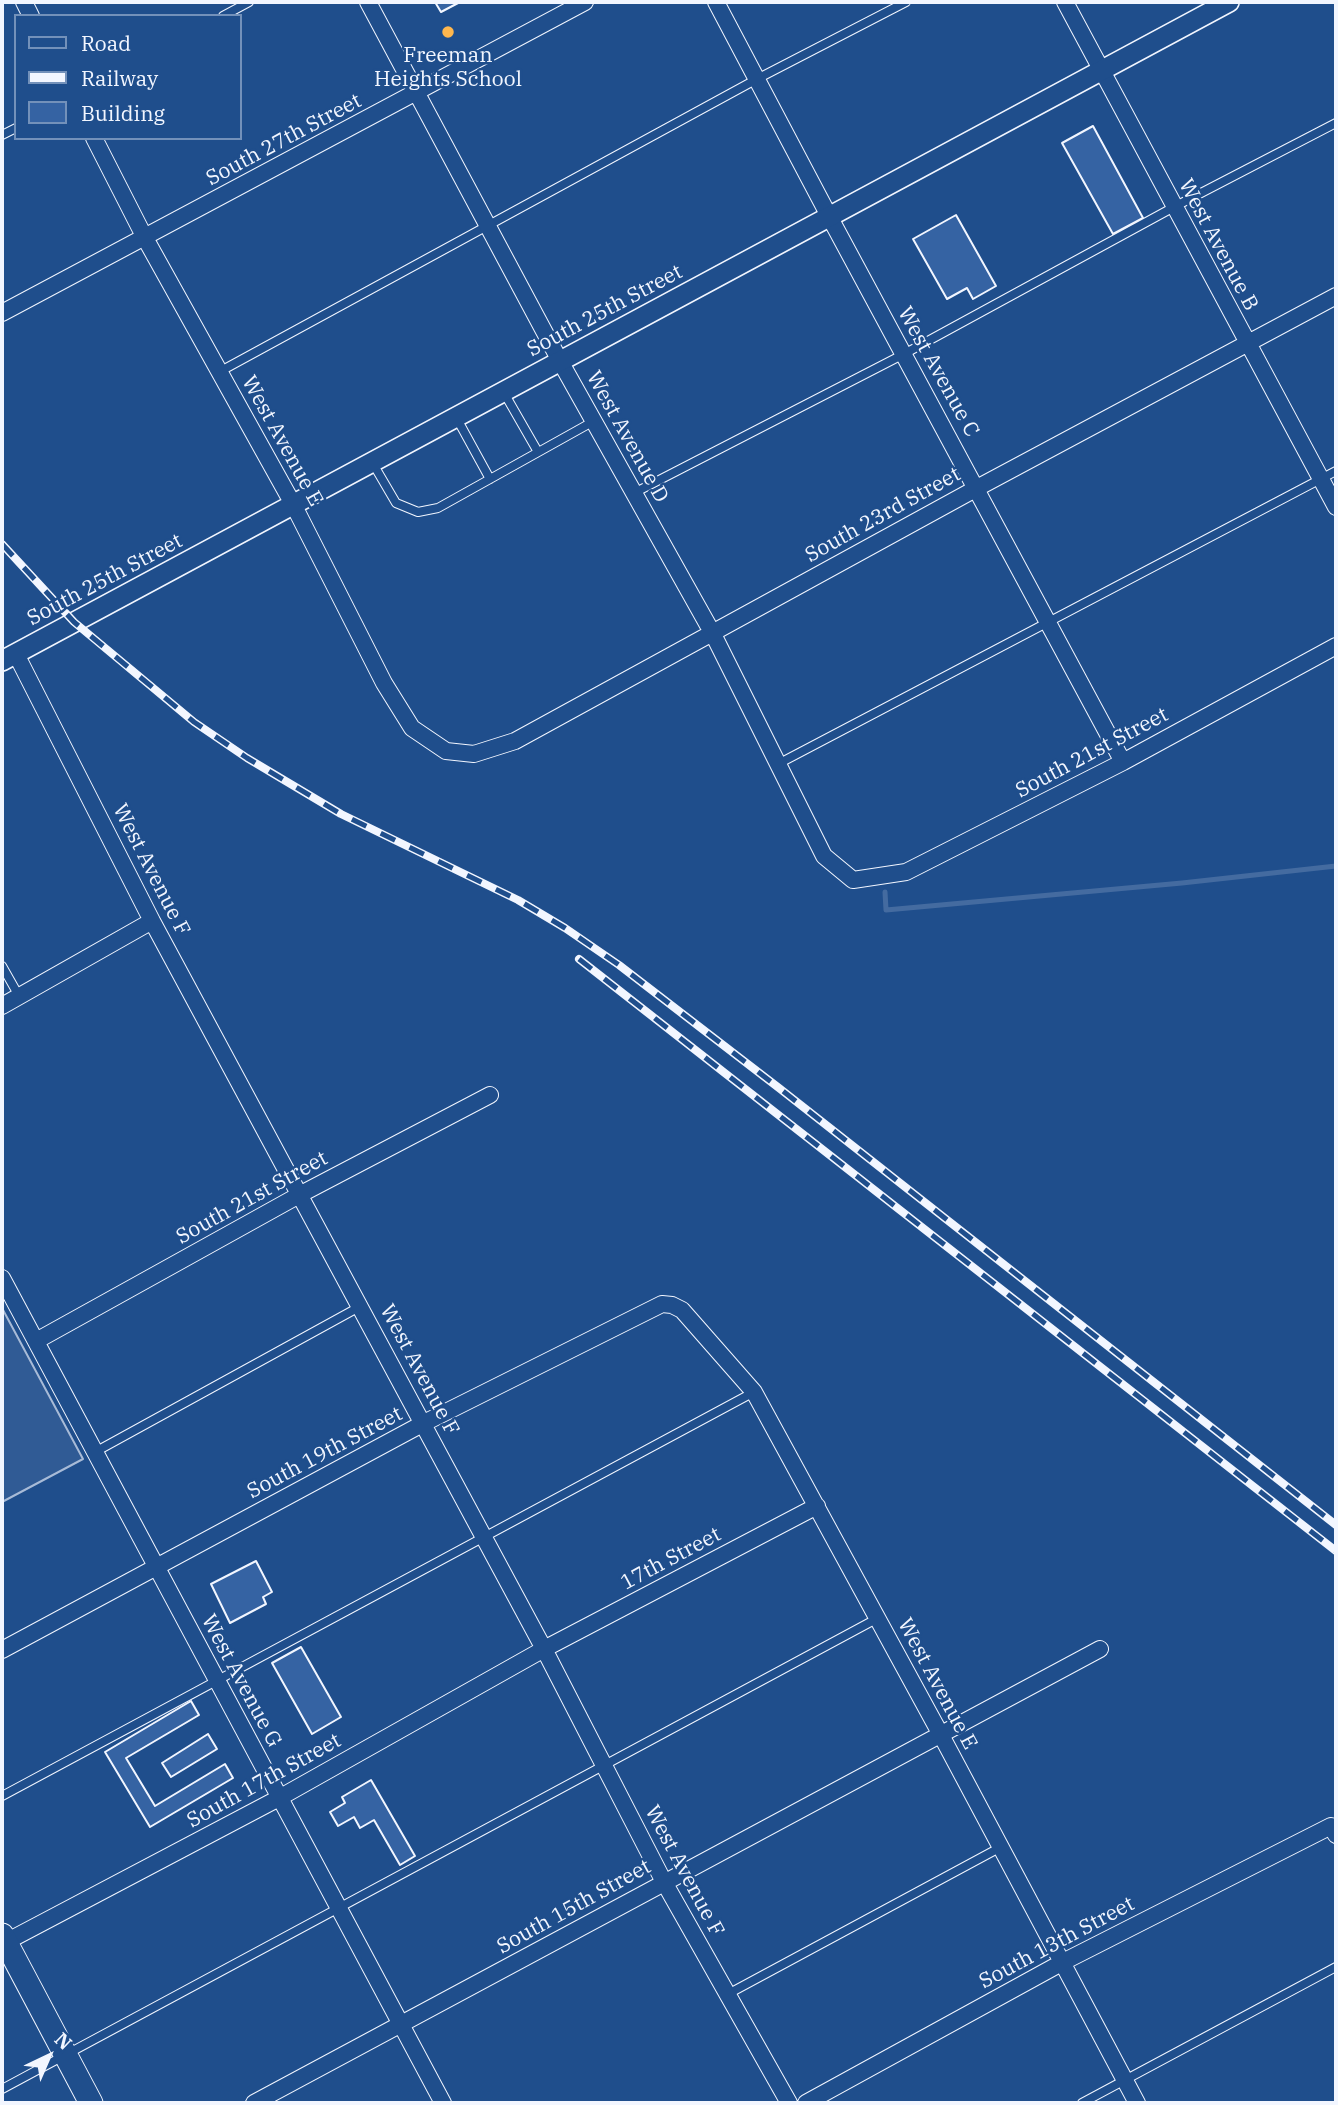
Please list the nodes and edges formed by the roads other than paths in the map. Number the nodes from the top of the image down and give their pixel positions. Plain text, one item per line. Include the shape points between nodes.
1 (249, 2) edge
2 (368, 2) edge
3 (584, 2) edge
4 (716, 2) edge
5 (906, 2) edge
6 (1065, 2) edge
7 (1229, 2) edge
8 (227, 14) edge
9 (1101, 71) junction
10 (757, 79) junction
11 (416, 93) junction
12 (1336, 123) edge
13 (95, 140) edge
14 (1174, 207) junction
15 (829, 216) junction
16 (488, 225) junction
17 (145, 238) junction
18 (1336, 296) edge
19 (2, 313) edge
20 (1248, 344) junction
21 (904, 354) junction
22 (561, 361) junction
23 (219, 372) junction
24 (503, 391) junction
25 (456, 417) junction
26 (594, 421) junction
27 (538, 452) junction
28 (372, 462) junction
29 (1336, 471) edge
30 (489, 479) junction
31 (1321, 479) junction
32 (977, 488) junction
33 (634, 493) junction
34 (293, 504) junction
35 (1336, 507) edge
36 (1049, 622) junction
37 (713, 634) junction
38 (1336, 646) edge
39 (9, 657) edge
40 (446, 751) joint
41 (1124, 762) junction
42 (778, 764) junction
43 (861, 879) joint
44 (152, 921) junction
45 (2, 965) edge
46 (19, 996) junction
47 (2, 1006) edge
48 (490, 1095) dead end
49 (301, 1194) junction
50 (2, 1278) edge
51 (361, 1306) junction
52 (672, 1306) joint
53 (36, 1341) junction
54 (754, 1392) junction
55 (424, 1423) junction
56 (95, 1452) junction
57 (817, 1506) junction
58 (484, 1537) junction
59 (157, 1568) junction
60 (878, 1618) junction
61 (544, 1649) junction
62 (1100, 1649) dead end
63 (2, 1650) edge
64 (217, 1680) junction
65 (941, 1735) junction
66 (604, 1765) junction
67 (2, 1796) edge
68 (279, 1798) junction
69 (1334, 1831) edge
70 (1001, 1847) junction
71 (664, 1881) junction
72 (338, 1908) junction
73 (3, 1941) edge
74 (1063, 1962) junction
75 (1336, 1968) edge
76 (728, 1994) junction
77 (401, 2026) junction
78 (65, 2054) junction
79 (1125, 2080) junction
80 (2, 2089) edge
81 (91, 2103) edge
82 (254, 2103) edge
83 (443, 2103) edge
84 (789, 2103) edge
85 (806, 2103) edge
86 (1082, 2103) edge
87 (1137, 2103) edge

1 - 8 lane
2 - 11 street, West Avenue D
3 - 11 street, South 27th Street
4 - 10 street, West Avenue C
5 - 10 lane
6 - 9 street, West Avenue B
7 - 9 street, South 25th Street
9 - 14 street, West Avenue B
9 - 15 street, South 25th Street
10 - 15 street, West Avenue C
10 - 16 lane
11 - 16 street, West Avenue D
11 - 17 street, South 27th Street
12 - 14 lane
13 - 17 street, West Avenue E
14 - 20 street, West Avenue B
14 - 21 lane
15 - 21 street, West Avenue C
15 - 22 street, South 25th Street
16 - 22 street, West Avenue D
16 - 23 lane
17 - 19 street, South 27th Street
17 - 23 street, West Avenue E
18 - 20 street, South 23rd Street
20 - 31 street, West Avenue B
20 - 32 street, South 23rd Street
21 - 32 street, West Avenue C
21 - 33 lane
22 - 24 street, South 25th Street
22 - 26 street, West Avenue D
23 - 34 street, West Avenue E
24 - 25 street, South 25th Street
24 - 27 lane
25 - 28 street, South 25th Street
25 - 30 lane
26 - 27 lane
26 - 33 street, West Avenue D
27 - 30 lane
28 - 30 lane via 396,503 418,512 438,508
28 - 34 street, South 25th Street
29 - 31 lane
31 - 35 street, West Avenue B
31 - 36 lane
32 - 36 street, West Avenue C
32 - 37 street, South 23rd Street
33 - 37 street, West Avenue D
34 - 39 street, South 25th Street
34 - 40 street, West Avenue E via 412,728
36 - 41 street, West Avenue C
36 - 42 lane
37 - 40 street, South 23rd Street via 515,741 474,754
37 - 42 street, West Avenue D
38 - 41 street, South 21st Street
39 - 44 street, West Avenue F
41 - 43 street, South 21st Street via 906,873
42 - 43 street, West Avenue D via 824,856 853,880
44 - 46 street
44 - 49 street, West Avenue F
45 - 46 lane
46 - 47 street
48 - 49 street, South 21st Street
49 - 51 street, West Avenue F
49 - 53 street, South 21st Street
50 - 53 street, West Avenue G
51 - 55 street, West Avenue F
51 - 56 lane
52 - 54 street, West Avenue E via 682,1310
52 - 55 street, South 19th Street via 662,1304
53 - 56 street, West Avenue G
54 - 57 street, West Avenue E
54 - 58 lane
55 - 58 street, West Avenue F
55 - 59 street, South 19th Street
56 - 59 street, West Avenue G
57 - 60 street, West Avenue E
57 - 61 street, 17th Street
58 - 61 street, West Avenue F
58 - 64 lane
59 - 63 street, South 19th Street
59 - 64 street, West Avenue G
60 - 65 street, West Avenue E
60 - 66 lane
61 - 66 street, West Avenue F
61 - 68 street, South 17th Street
62 - 65 street, South 15th Street
64 - 67 lane
64 - 68 street, West Avenue G
65 - 70 street, West Avenue E
65 - 71 street, South 15th Street
66 - 71 street, West Avenue F
66 - 72 lane
68 - 72 street, West Avenue G
68 - 73 street, South 17th Street
69 - 74 street, South 13th Street
70 - 74 street, West Avenue E
70 - 76 lane
71 - 76 street, West Avenue F
71 - 77 street, South 15th Street
72 - 77 street, West Avenue G
72 - 78 lane
73 - 78 main road
74 - 79 street, West Avenue E
74 - 85 street, South 13th Street
75 - 79 lane
76 - 84 street, West Avenue F
77 - 82 street, South 15th Street
77 - 83 street, West Avenue G
78 - 80 lane
78 - 81 main road
79 - 86 lane
79 - 87 street, West Avenue E

